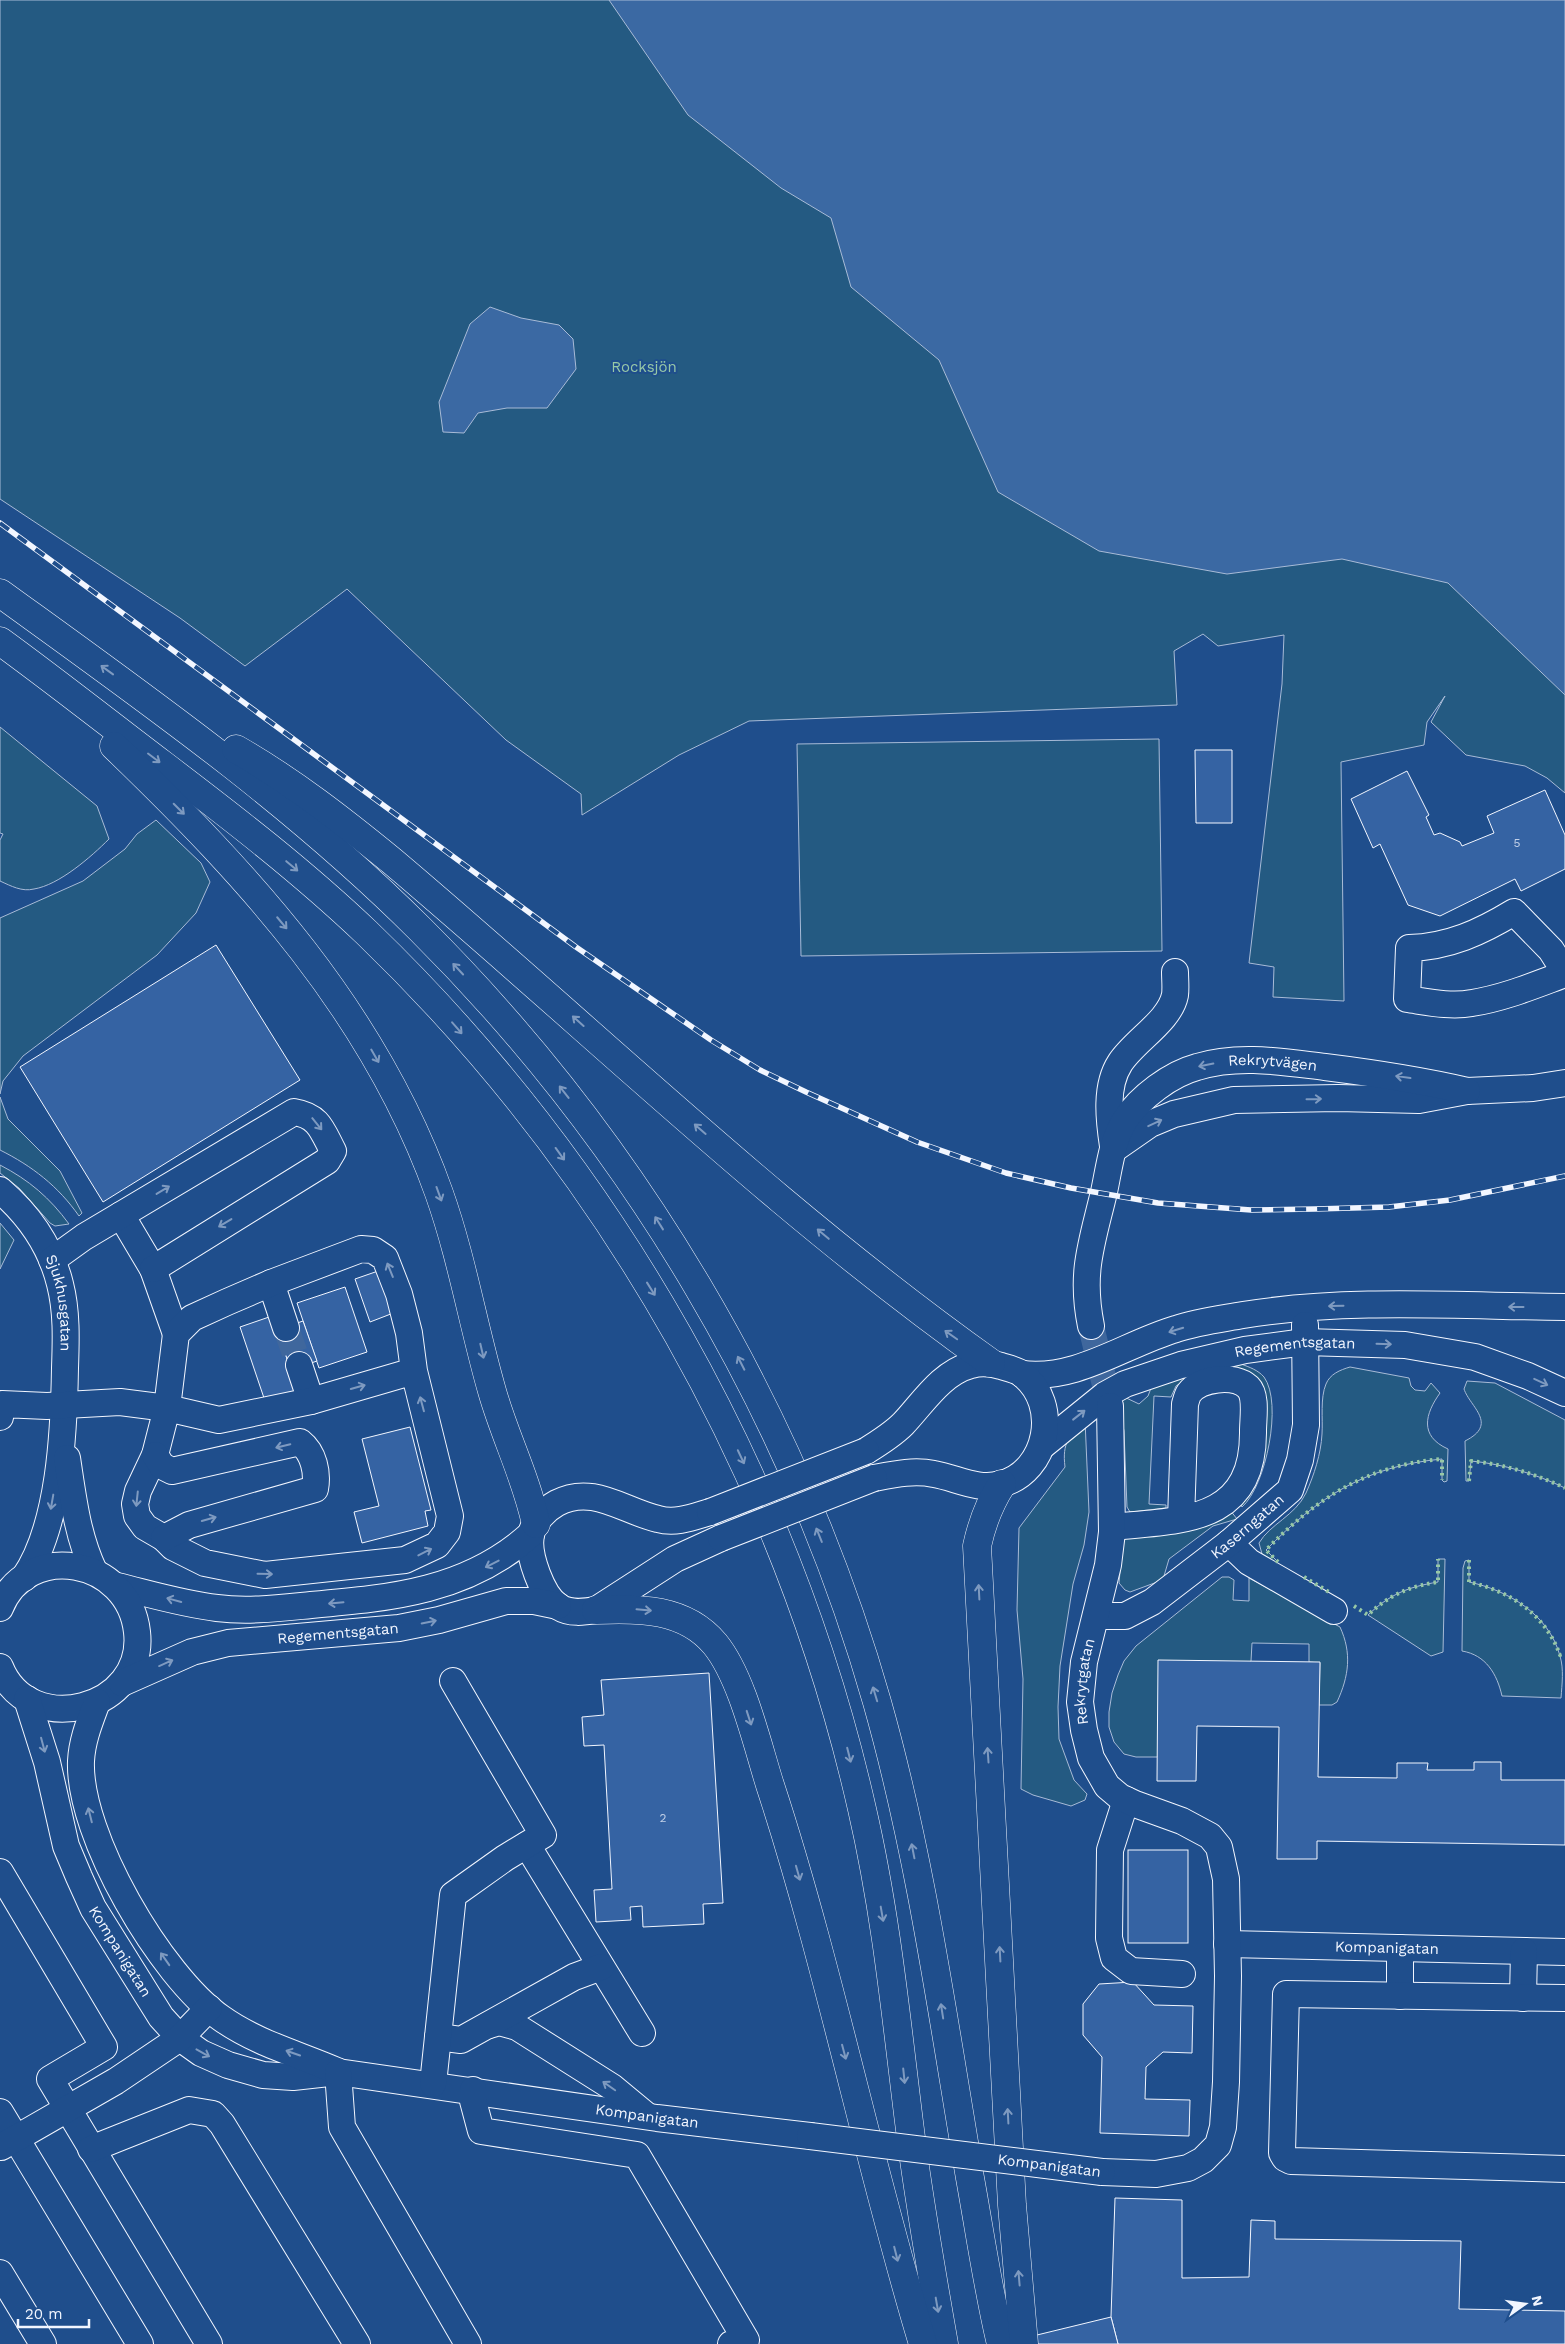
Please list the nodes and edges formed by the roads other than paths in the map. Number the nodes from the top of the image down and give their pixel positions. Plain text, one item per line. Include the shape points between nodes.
1 (0, 593) edge
2 (9, 647) edge
3 (146, 699) junction
4 (1175, 972) dead end
5 (1565, 973) edge
6 (1565, 1083) edge
7 (1467, 1091) junction
8 (1114, 1149) junction
9 (0, 1190) edge
10 (121, 1214) junction
11 (52, 1260) junction
12 (153, 1269) junction
13 (271, 1283) junction
14 (1305, 1307) junction
15 (1565, 1307) edge
16 (1091, 1326) tunnel mouth
17 (286, 1328) tunnel mouth
18 (176, 1334) junction
19 (1305, 1342) junction
20 (991, 1363) junction
21 (299, 1365) tunnel mouth
22 (414, 1372) junction
23 (1022, 1374) junction
24 (1565, 1393) edge
25 (311, 1401) junction
26 (64, 1406) junction
27 (1110, 1406) tunnel mouth
28 (1, 1408) edge
29 (166, 1408) junction
30 (63, 1437) junction
31 (1042, 1446) junction
32 (155, 1455) junction
33 (1002, 1484) junction
34 (1182, 1519) junction
35 (1112, 1526) junction
36 (533, 1529) junction
37 (164, 1538) junction
38 (1229, 1544) junction
39 (94, 1571) junction
40 (116, 1586) junction
41 (9, 1592) edge
42 (558, 1606) junction
43 (596, 1610) junction
44 (1334, 1611) dead end
45 (1096, 1616) junction
46 (453, 1681) dead end
47 (122, 1683) junction
48 (10, 1684) edge
49 (97, 1702) junction
50 (1126, 1800) junction
51 (527, 1845) junction
52 (0, 1872) edge
53 (1227, 1944) junction
54 (1400, 1948) junction
55 (1524, 1950) junction
56 (1565, 1952) edge
57 (601, 1966) junction
58 (1182, 1974) dead end
59 (1400, 1996) junction
60 (1523, 1998) junction
61 (1565, 1998) edge
62 (209, 2008) junction
63 (489, 2025) junction
64 (642, 2033) dead end
65 (438, 2037) junction
66 (180, 2038) junction
67 (338, 2072) junction
68 (433, 2084) junction
69 (473, 2090) junction
70 (67, 2109) junction
71 (0, 2112) edge
72 (647, 2116) junction
73 (8, 2143) edge
74 (91, 2149) junction
75 (1565, 2169) edge
76 (0, 2273) edge
77 (43, 2344) edge
78 (140, 2344) edge
79 (209, 2344) edge
80 (357, 2344) edge
81 (468, 2344) edge
82 (731, 2344) edge
83 (923, 2344) edge
84 (944, 2344) edge
85 (1001, 2344) edge
86 (1024, 2344) edge

3 -> 1 highway
2 -> 36 highway via 180,810 247,882 319,970 364,1036 407,1116 439,1192 465,1277 492,1391 524,1477
2 -> 84 highway via 254,834 366,933 426,993 488,1063 561,1155 604,1215 682,1341 720,1413 768,1517 809,1624 847,1748 882,1915 925,2240
20 -> 3 highway via 889,1289 793,1210 466,923 351,828 263,764
85 -> 3 highway via 920,1885 878,1703 838,1580 790,1464 736,1353 644,1198 554,1079 473,985 376,886 255,783
4 - 8 street via 1175,996 1168,1010 1123,1058 1114,1077 1108,1118
5 - 5 street via 1551,950 1514,912 1485,930 1454,942 1409,948 1407,1000 1472,1004
6 - 7 street, Rekrytvägen
8 -> 7 street, Rekrytvägen via 1158,1121 1234,1100 1419,1100
7 -> 8 street, Rekrytvägen via 1418,1080 1289,1063 1225,1061 1196,1067 1166,1082 1143,1100 1125,1120
8 - 16 street, Rekrytvägen via 1086,1267
9 - 11 street, Sjukhusgatan via 20,1208 39,1234
10 - 11 street
10 - 12 street
10 -> 12 street via 294,1112 309,1114 321,1128 332,1151 327,1162
11 - 26 street, Sjukhusgatan via 61,1285 66,1328
12 - 18 street
13 - 17 street
13 - 18 street via 192,1318
22 -> 13 street via 399,1294 385,1258 373,1250 361,1249
15 -> 14 street
14 - 19 street, Kaserngatan
14 -> 23 street via 1177,1328 1075,1370 1039,1376
18 - 29 street
19 -> 24 street, Regementsgatan via 1404,1345 1476,1357
31 -> 19 street, Regementsgatan via 1105,1395 1125,1384 1181,1365 1245,1350
19 - 38 street, Kaserngatan via 1306,1425 1300,1460 1290,1490
20 - 23 street
20 - 36 street, Regementsgatan, bridge via 957,1370 944,1379 902,1425 866,1451 710,1512 681,1521 659,1520 595,1496 575,1496 546,1511
21 - 25 street
25 -> 22 street
37 -> 22 street via 173,1548 205,1563 266,1576 390,1563 421,1554 437,1545 448,1532 450,1516
23 - 31 street via 1042,1403 1045,1418
25 - 29 street via 219,1420
26 - 28 street
26 - 29 street via 120,1402
26 - 30 street, Sjukhusgatan
27 - 35 street, Rekrytgatan
29 - 32 street
30 - 39 street, Sjukhusgatan via 76,1520
30 -> 41 street, Sjukhusgatan via 49,1521 40,1550
31 - 33 street via 1035,1460 1021,1475
32 -> 37 street via 135,1504 145,1527
37 -> 32 street via 189,1525 315,1489 317,1478 308,1448 300,1442 172,1471 162,1466
33 - 43 street, bridge via 984,1486 912,1471 874,1478 674,1559
86 -> 33 highway via 1012,2205 977,1546 990,1503
34 - 34 street via 1210,1511 1229,1499 1243,1483 1249,1468 1253,1435 1253,1396 1240,1380 1199,1385 1188,1394
34 - 35 street
35 - 45 street, Rekrytgatan via 1108,1564
36 -> 40 street, Regementsgatan via 500,1560 456,1580 378,1599 249,1610 187,1604
36 - 42 street via 531,1551 537,1574 545,1593
38 - 44 street via 1249,1562
38 - 45 street, Kaserngatan via 1152,1602 1125,1616
39 - 40 street
39 - 41 street via 70,1565 46,1568
40 - 47 street via 135,1616 138,1634 131,1668
42 - 43 street, Regementsgatan via 583,1612
47 -> 42 street, Regementsgatan via 192,1652 228,1643 399,1628 506,1601 534,1601
43 -> 83 highway via 651,1610 689,1622 716,1645 735,1679 791,1849 900,2269
45 - 50 street, Rekrytgatan via 1084,1662 1081,1711 1091,1758 1107,1786
46 - 51 street via 544,1835
47 - 49 street
48 - 49 street via 50,1708 74,1709
48 -> 66 street, Kompanigatan via 47,1762 66,1846 79,1877 161,2017
62 -> 49 street, Kompanigatan via 167,1962 141,1922 100,1846 84,1789 81,1761 86,1729
50 - 53 street, Rekrytgatan via 1182,1821 1210,1836 1219,1847 1226,1879
50 - 58 street via 1110,1850 1109,1938 1114,1958 1131,1971
51 - 57 street
51 - 65 street via 453,1894
52 - 70 street via 104,2047 50,2079
53 - 54 street, Kompanigatan
53 - 72 street, Kompanigatan, bridge via 1223,2127 1218,2145 1203,2160 1188,2168 1156,2174 1102,2172
54 - 55 street, Kompanigatan
54 - 59 street
55 - 56 street, Kompanigatan
55 - 60 street
57 - 63 street via 574,1977
57 - 64 street
59 - 60 street
59 - 75 street via 1286,1994 1282,2153 1285,2158 1291,2161
60 - 61 street
62 - 66 street
67 -> 62 street, Kompanigatan via 267,2045
63 - 65 street via 461,2040
72 -> 63 street via 612,2087 517,2027 500,2022
65 - 68 street
66 -> 67 street, Kompanigatan via 201,2053 263,2075 293,2077
66 - 70 street
67 - 68 street, Kompanigatan
67 - 81 street via 342,2127
68 - 69 street, Kompanigatan
69 - 72 street, Kompanigatan
69 - 82 street via 472,2101 482,2130 637,2154 746,2340
70 - 73 street
70 - 74 street
71 - 73 street
73 - 78 street
74 - 79 street
74 - 80 street via 190,2110 213,2114 228,2132
76 - 77 street

